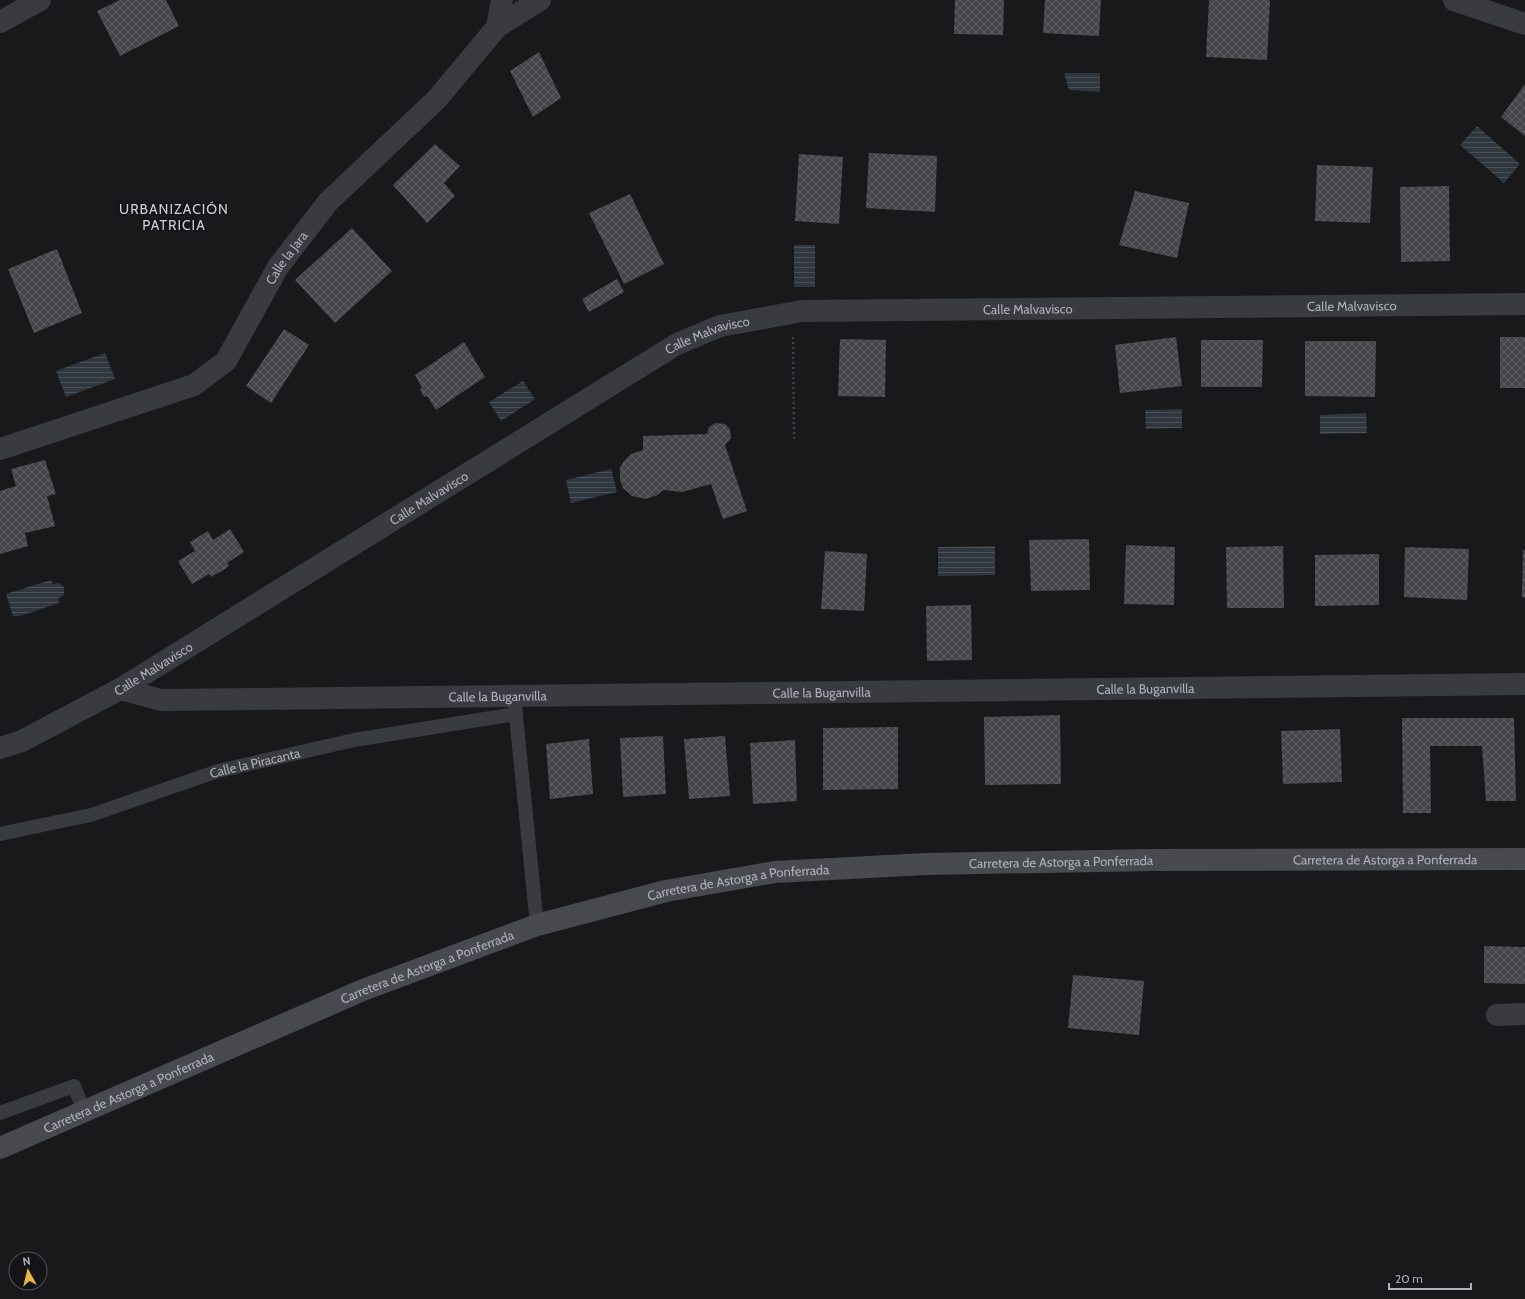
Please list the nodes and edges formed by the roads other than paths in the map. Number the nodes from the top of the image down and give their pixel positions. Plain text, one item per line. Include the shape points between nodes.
1 (40, 0) edge
2 (502, 0) edge
3 (540, 0) edge
4 (1454, 0) edge
5 (1496, 0) edge
6 (0, 22) edge
7 (1525, 24) edge
8 (497, 27) junction
9 (1525, 304) edge
10 (0, 449) edge
11 (1525, 684) edge
12 (120, 689) junction
13 (514, 705) junction
14 (0, 748) edge
15 (0, 834) edge
16 (1525, 859) edge
17 (537, 925) junction
18 (1525, 1014) edge
19 (1497, 1015) dead end
20 (84, 1111) junction
21 (0, 1113) edge
22 (0, 1148) edge

1 - 6 street
2 - 8 street
3 - 8 street, Calle la Jara
4 - 7 street
5 - 7 street
8 - 10 street, Calle la Jara via 437,99 328,202 278,267 226,361 194,385
9 - 12 street, Calle Malvavisco via 793,313 720,326 677,344
11 - 13 street, Calle la Buganvilla
12 - 13 street, Calle la Buganvilla via 162,700
12 - 14 street, Calle Malvavisco via 22,741
13 - 15 lane, Calle la Piracanta via 218,772 91,815
13 - 17 lane
16 - 17 main road, Carretera de Astorga a Ponferrada via 1152,860 933,864 775,872 666,891
17 - 20 main road, Carretera de Astorga a Ponferrada via 363,990
18 - 19 street
20 - 21 lane via 74,1086
20 - 22 main road, Carretera de Astorga a Ponferrada

